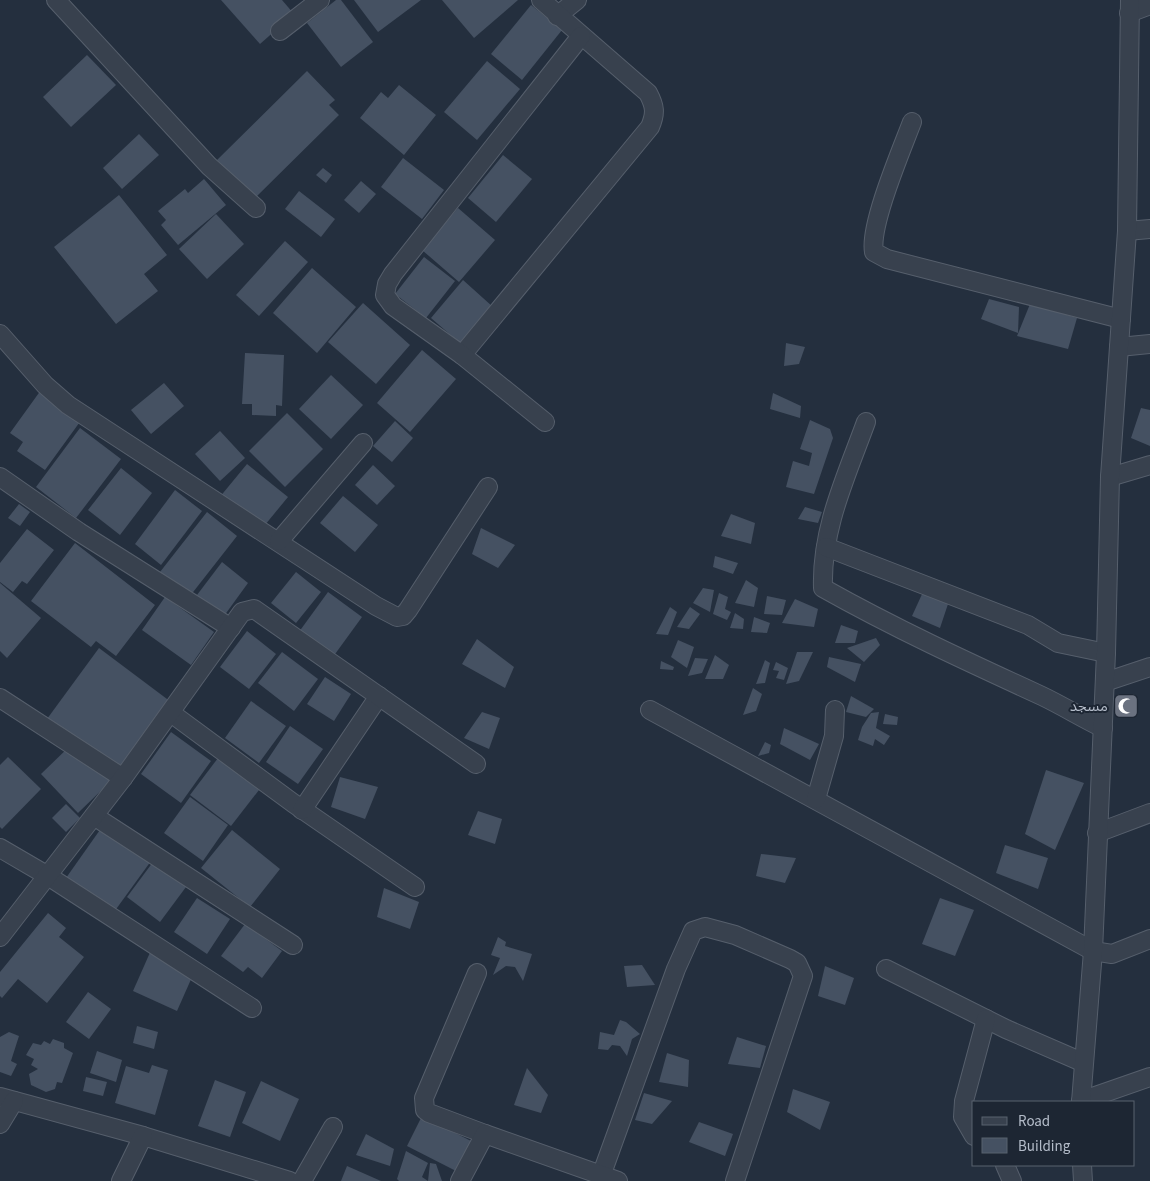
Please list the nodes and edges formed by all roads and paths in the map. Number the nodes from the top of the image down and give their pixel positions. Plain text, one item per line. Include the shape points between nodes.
1 (56, 0) edge
2 (320, 0) edge
3 (540, 0) edge
4 (578, 0) edge
5 (1150, 5) edge
6 (1130, 6) edge
7 (557, 16) junction
8 (280, 32) dead end
9 (581, 36) junction
10 (912, 122) dead end
11 (256, 208) dead end
12 (1150, 229) edge
13 (1127, 231) junction
14 (1121, 319) junction
15 (0, 334) edge
16 (1150, 344) edge
17 (1119, 347) junction
18 (462, 356) junction
19 (545, 422) dead end
20 (866, 422) dead end
21 (363, 443) dead end
22 (1150, 465) edge
23 (0, 477) edge
24 (1110, 477) junction
25 (488, 487) dead end
26 (279, 541) junction
27 (826, 547) junction
28 (231, 628) junction
29 (1106, 653) junction
30 (1150, 667) edge
31 (1105, 682) junction
32 (379, 696) junction
33 (0, 698) edge
34 (650, 710) dead end
35 (835, 710) dead end
36 (171, 712) junction
37 (1103, 728) junction
38 (476, 764) dead end
39 (123, 778) junction
40 (816, 799) junction
41 (302, 810) junction
42 (1150, 813) edge
43 (94, 816) junction
44 (1097, 833) junction
45 (0, 848) edge
46 (48, 876) junction
47 (415, 887) dead end
48 (0, 938) edge
49 (1150, 939) edge
50 (293, 945) dead end
51 (1093, 951) junction
52 (886, 969) dead end
53 (477, 973) dead end
54 (252, 1008) dead end
55 (986, 1019) junction
56 (1082, 1062) junction
57 (1150, 1077) edge
58 (7, 1099) edge
59 (1081, 1101) edge
60 (1084, 1101) edge
61 (0, 1124) edge
62 (333, 1127) dead end
63 (972, 1133) edge
64 (485, 1134) junction
65 (143, 1136) junction
66 (1005, 1166) edge
67 (1082, 1166) edge
68 (601, 1176) junction
69 (121, 1181) edge
70 (290, 1181) edge
71 (302, 1181) edge
72 (460, 1181) edge
73 (618, 1181) edge
74 (735, 1181) edge
75 (1012, 1181) edge
76 (1083, 1181) edge

1 - 11 street via 209,166
2 - 8 street
3 - 7 street
4 - 7 street
5 - 6 street
6 - 13 street
7 - 9 street
9 - 18 street via 648,94 655,106 654,117 650,127
9 - 18 street via 387,284 385,296 393,306
10 - 14 street via 876,224 872,242 874,252 887,259
12 - 13 street
13 - 14 street
14 - 17 street
15 - 26 street via 45,385 68,405
16 - 17 street
17 - 24 street
18 - 19 street
20 - 27 street via 830,520
21 - 26 street
22 - 24 street
23 - 28 street via 79,532
24 - 29 street
25 - 26 street via 403,616 388,614
27 - 29 street via 1028,626 1058,643
27 - 37 street via 822,567 823,588 867,613
28 - 32 street via 242,612 254,608
28 - 36 street
29 - 31 street
30 - 31 street
31 - 37 street
32 - 38 street
32 - 41 street
33 - 39 street
34 - 40 street
35 - 40 street via 834,736
36 - 39 street
36 - 41 street
37 - 44 street
39 - 43 street
40 - 51 street
41 - 47 street
42 - 44 street
43 - 46 street
43 - 50 street
44 - 51 street
45 - 46 street
46 - 48 street
46 - 54 street
49 - 51 street via 1112,954
51 - 56 street
52 - 55 street
53 - 64 street via 424,1098 424,1105 428,1113
55 - 56 street
55 - 63 street via 964,1101 963,1117
56 - 59 street
57 - 60 street
58 - 61 street
58 - 65 street
62 - 71 street
64 - 68 street
64 - 72 street
65 - 69 street
65 - 70 street
66 - 75 street
67 - 76 street
68 - 73 street
68 - 74 street via 676,969 692,931 705,927 735,935 790,959 797,963 803,976

